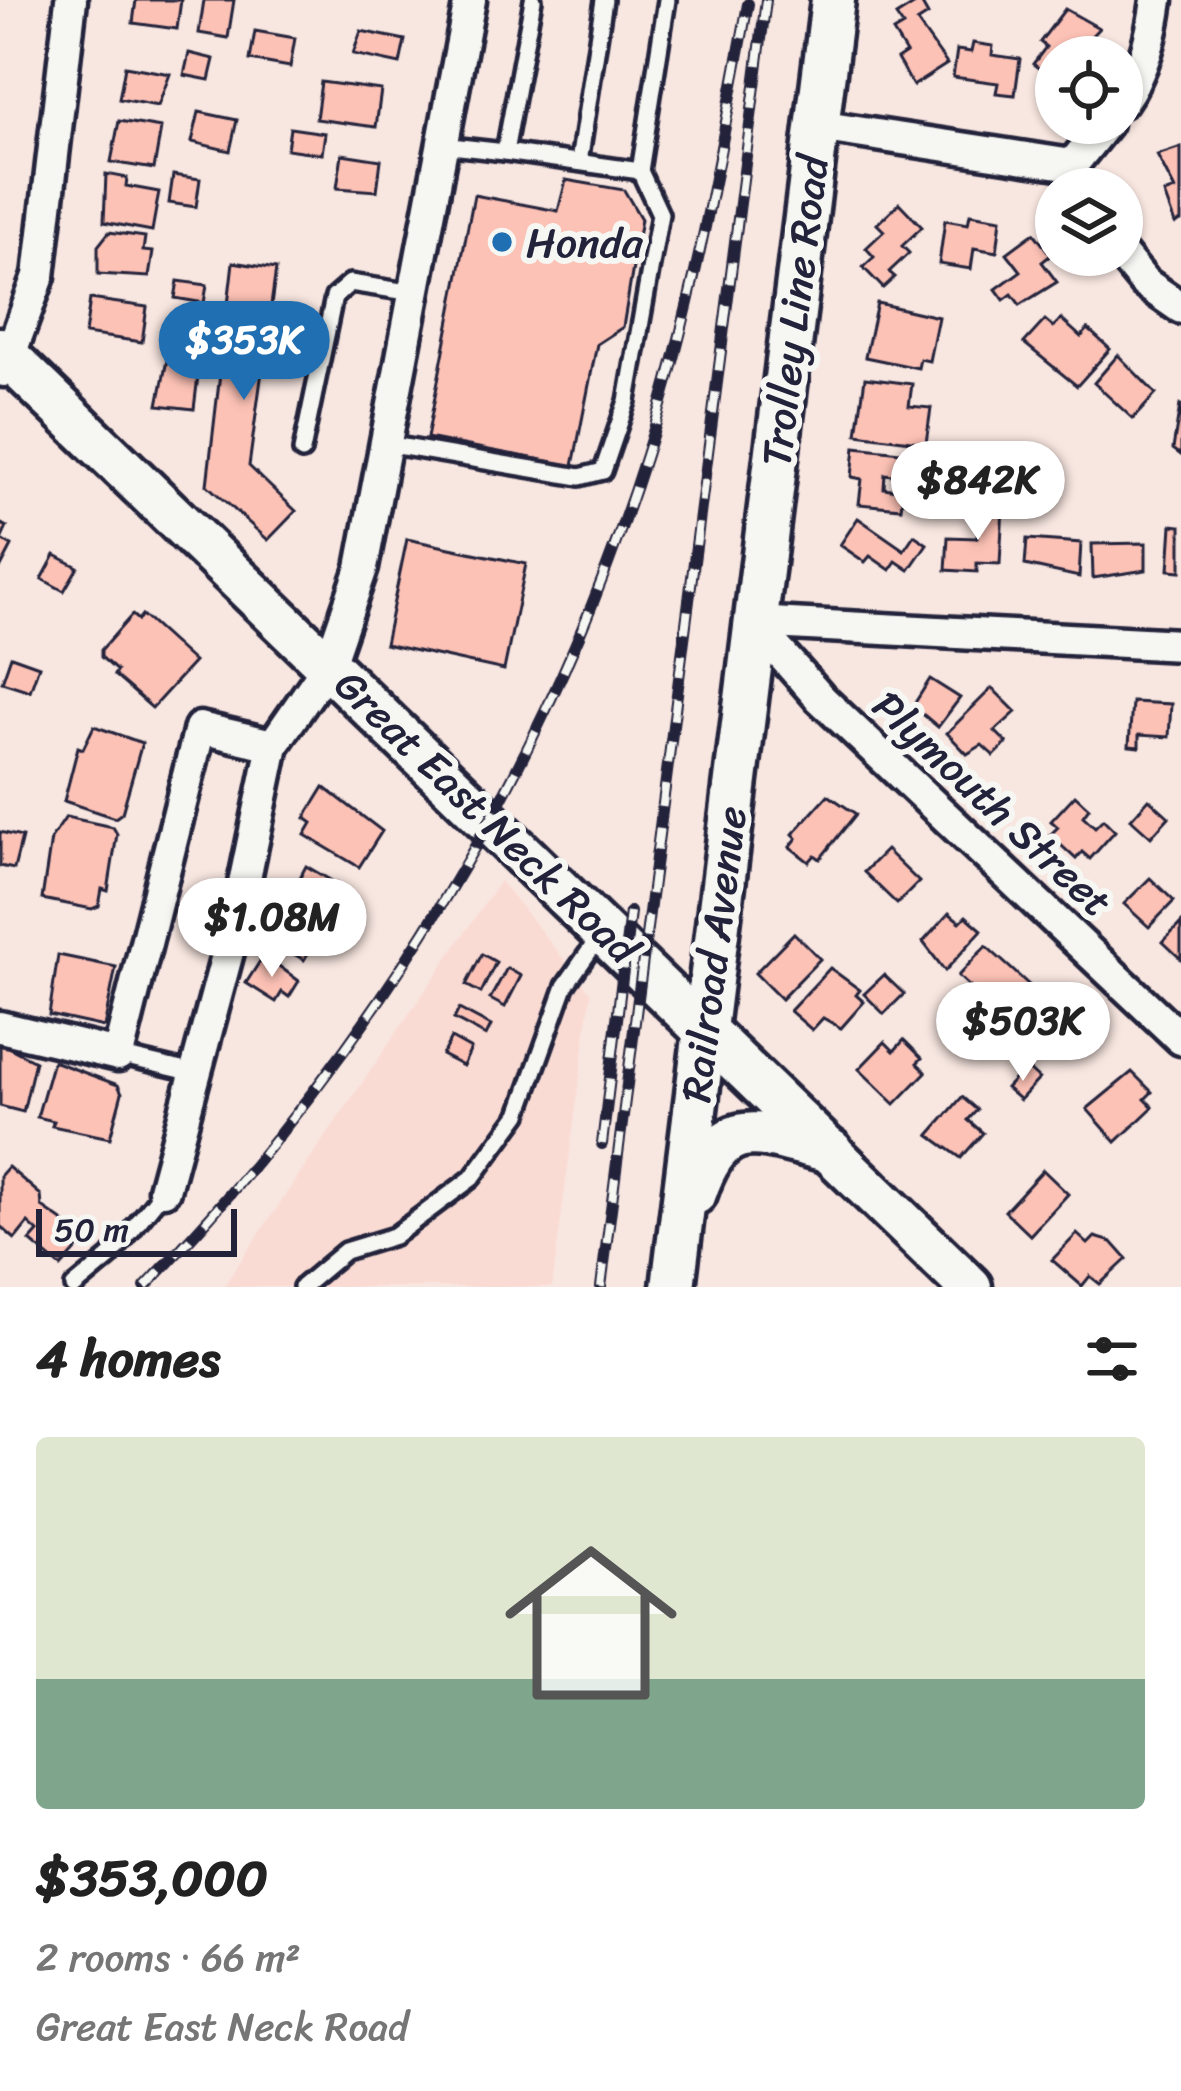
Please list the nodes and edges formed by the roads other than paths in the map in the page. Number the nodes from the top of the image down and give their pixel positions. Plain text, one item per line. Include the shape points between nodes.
1 (71, 0) edge
2 (470, 0) edge
3 (532, 0) edge
4 (604, 0) edge
5 (667, 0) edge
6 (832, 0) edge
7 (1157, 0) edge
8 (1143, 62) edge
9 (818, 126) junction
10 (442, 145) junction
11 (506, 152) junction
12 (579, 162) junction
13 (1035, 169) edge
14 (640, 171) junction
15 (1139, 276) edge
16 (414, 293) junction
17 (1181, 308) edge
18 (4, 362) edge
19 (386, 443) junction
20 (302, 451) dead end
21 (753, 622) junction
22 (1181, 645) edge
23 (329, 664) junction
24 (273, 745) junction
25 (605, 929) junction
26 (704, 1024) junction
27 (0, 1027) edge
28 (1181, 1039) edge
29 (118, 1055) junction
30 (194, 1073) junction
31 (832, 1151) junction
32 (164, 1190) joint
33 (680, 1239) junction
34 (74, 1287) edge
35 (302, 1287) edge
36 (673, 1287) edge
37 (970, 1287) edge

1 - 18 street via 39,276
2 - 10 street
3 - 11 lane
4 - 12 lane
5 - 14 lane
6 - 9 main road, Trolley Line Road
7 - 8 street
9 - 13 street
9 - 21 main road, Trolley Line Road
10 - 11 lane
10 - 16 street
11 - 12 lane
12 - 14 lane
14 - 19 lane via 660,214 627,400 603,471 580,477
15 - 17 street
16 - 19 street
16 - 20 lane via 350,283 334,297
18 - 23 main road, Great East Neck Road
19 - 23 street via 362,568
21 - 22 street
21 - 26 main road, Railroad Avenue
21 - 28 street, Plymouth Street via 820,698
23 - 24 street
23 - 25 main road, Great East Neck Road
24 - 29 street via 200,728
24 - 30 street
25 - 26 main road, Great East Neck Road
25 - 35 lane via 565,986 519,1114 472,1178 394,1236 345,1251
26 - 31 main road, Great East Neck Road
26 - 33 main road, Railroad Avenue
27 - 29 street
29 - 30 lane
30 - 32 street
31 - 33 main road via 761,1134 730,1138 709,1151
31 - 37 main road, Great East Neck Road
32 - 34 lane
33 - 36 main road, Railroad Avenue

